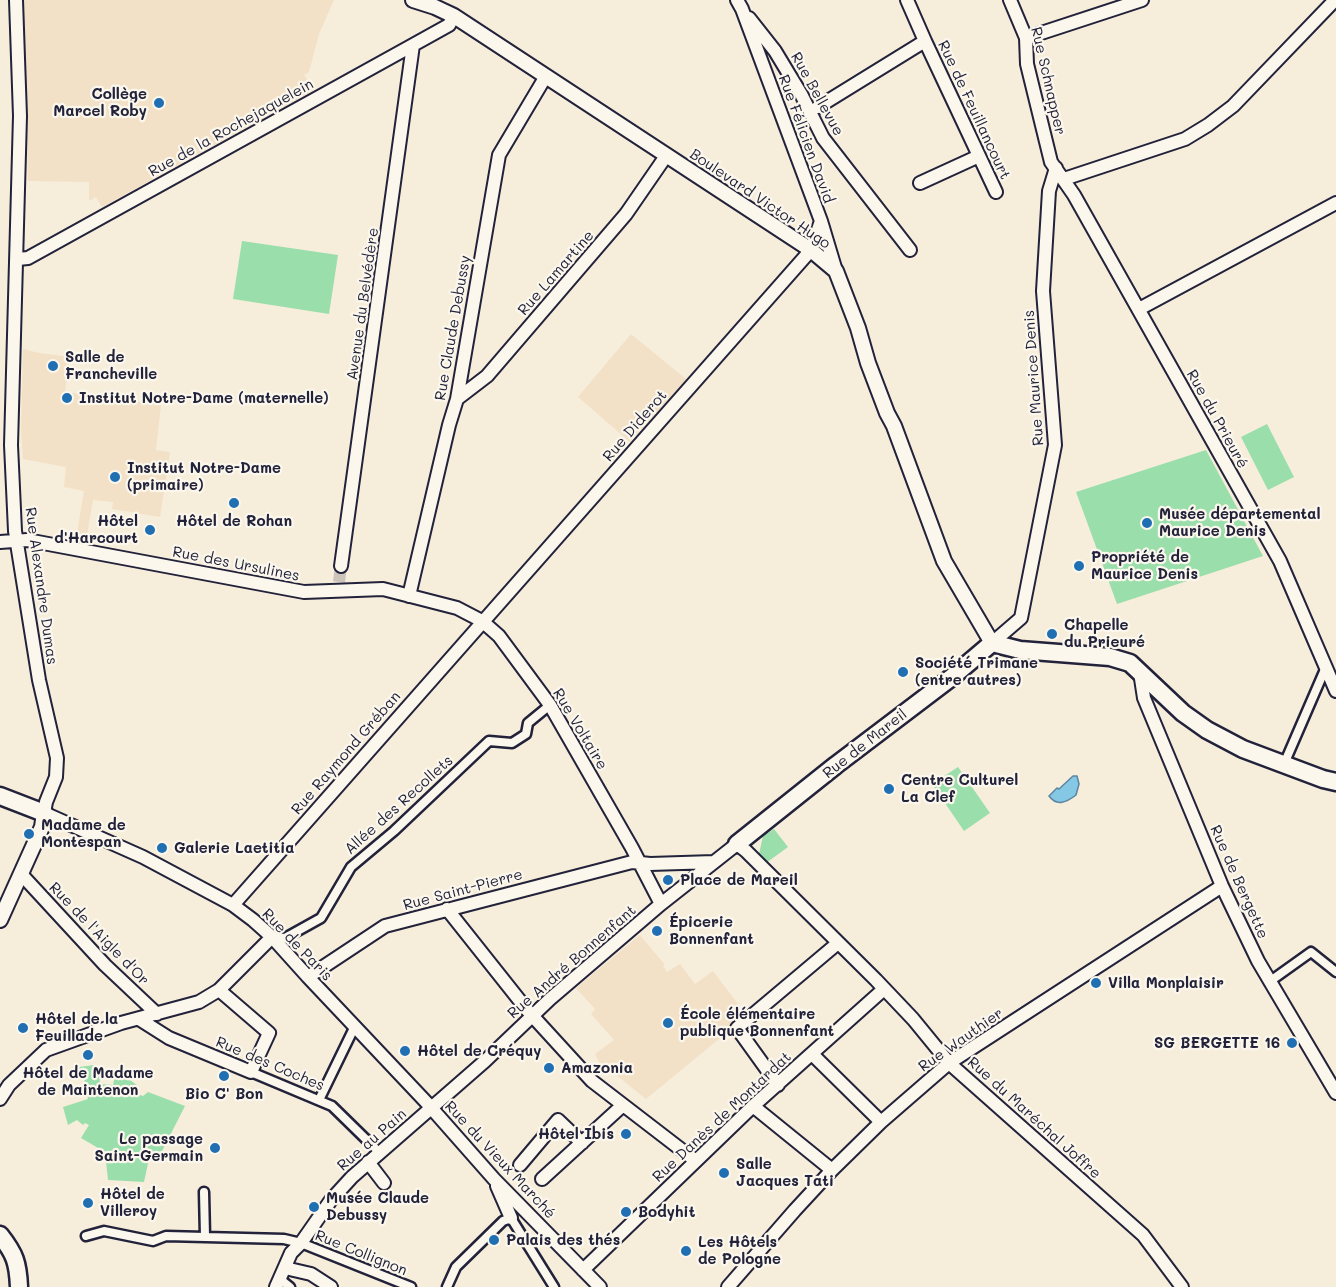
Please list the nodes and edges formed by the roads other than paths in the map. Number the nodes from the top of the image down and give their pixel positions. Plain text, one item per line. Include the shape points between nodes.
1 (16, 0) edge
2 (413, 0) edge
3 (906, 0) edge
4 (1010, 0) edge
5 (1142, 0) edge
6 (1335, 0) edge
7 (739, 5) edge
8 (454, 16) junction
9 (1026, 38) junction
10 (925, 41) junction
11 (413, 45) junction
12 (546, 76) junction
13 (818, 107) dead end
14 (666, 156) junction
15 (979, 156) junction
16 (1056, 168) junction
17 (1064, 179) junction
18 (920, 183) dead end
19 (996, 192) dead end
20 (1336, 202) edge
21 (820, 221) junction
22 (811, 250) junction
23 (910, 250) dead end
24 (18, 259) junction
25 (836, 272) junction
26 (1139, 309) junction
27 (457, 399) junction
28 (0, 542) edge
29 (17, 542) junction
30 (341, 566) tunnel mouth
31 (409, 596) junction
32 (482, 621) junction
33 (992, 642) junction
34 (1326, 667) junction
35 (1140, 672) junction
36 (1336, 691) edge
37 (550, 705) junction
38 (1284, 764) junction
39 (1336, 773) edge
40 (1310, 774) junction
41 (1336, 782) edge
42 (0, 796) edge
43 (44, 813) junction
44 (737, 844) junction
45 (639, 862) junction
46 (714, 862) junction
47 (21, 874) junction
48 (1222, 886) junction
49 (233, 904) junction
50 (661, 904) junction
51 (447, 909) junction
52 (0, 920) edge
53 (273, 938) junction
54 (838, 943) junction
55 (1336, 972) edge
56 (308, 977) junction
57 (1269, 982) junction
58 (884, 989) junction
59 (219, 990) junction
60 (157, 1014) junction
61 (532, 1014) junction
62 (139, 1019) junction
63 (355, 1026) junction
64 (813, 1055) junction
65 (949, 1063) junction
66 (251, 1072) junction
67 (778, 1085) junction
68 (1336, 1093) edge
69 (0, 1099) edge
70 (320, 1100) junction
71 (623, 1105) junction
72 (753, 1106) junction
73 (431, 1108) junction
74 (880, 1122) junction
75 (582, 1143) junction
76 (379, 1152) junction
77 (696, 1161) junction
78 (368, 1162) junction
79 (520, 1166) dead end
80 (832, 1170) junction
81 (494, 1179) junction
82 (542, 1179) dead end
83 (384, 1183) dead end
84 (204, 1192) dead end
85 (511, 1218) junction
86 (0, 1235) edge
87 (86, 1236) dead end
88 (205, 1236) junction
89 (301, 1243) junction
90 (583, 1270) junction
91 (283, 1280) edge
92 (19, 1287) edge
93 (331, 1287) edge
94 (411, 1287) edge
95 (447, 1287) edge
96 (554, 1287) edge
97 (600, 1287) edge
98 (728, 1287) edge
99 (1182, 1287) edge

1 - 24 street, Rue Alexandre Dumas via 20,116
2 - 8 street, Boulevard Victor Hugo
3 - 10 street, Rue de Feuillancourt
4 - 9 street, Rue Schnapper
5 - 9 street
6 - 17 street via 1233,106 1208,125 1185,139
7 - 21 street, Rue Félicien David
7 - 23 street, Rue Bellevue via 775,51 823,138
8 - 11 street, Rue de la Rochejaquelein via 449,25
8 - 12 street, Boulevard Victor Hugo
9 - 16 street, Rue Schnapper via 1027,64
10 - 13 street
10 - 15 street, Rue de Feuillancourt
11 - 24 street, Rue de la Rochejaquelein via 28,258
11 - 30 street, Avenue du Belvédère
12 - 14 street, Boulevard Victor Hugo
12 - 27 street, Rue Claude Debussy via 499,155
14 - 22 street, Boulevard Victor Hugo
14 - 27 street, Rue Lamartine via 627,214 487,376
15 - 18 street
15 - 19 street, Rue de Feuillancourt
16 - 17 street, Rue du Prieuré
16 - 33 street, Rue Maurice Denis via 1049,191 1043,291 1055,445 1021,618
17 - 26 street, Rue du Prieuré
20 - 26 street
21 - 22 street, Rue Félicien David
21 - 25 street, Rue Félicien David
22 - 25 street, Boulevard Victor Hugo
22 - 32 street, Rue Diderot
24 - 29 street, Rue Alexandre Dumas via 11,445
25 - 33 street, Boulevard Victor Hugo via 944,561
26 - 34 street, Rue du Prieuré via 1280,561
27 - 31 street, Rue Claude Debussy
28 - 29 street, Rue des Ursulines
29 - 31 street, Rue des Ursulines via 27,540 304,592 338,586 383,589
29 - 43 street, Rue Alexandre Dumas via 39,680 57,758 56,777
31 - 32 street, Rue des Ursulines via 457,608
32 - 37 street, Rue Voltaire via 500,636
32 - 49 street, Rue Raymond Gréban
33 - 35 main road via 1020,650 1118,658
33 - 44 main road, Rue de Mareil
34 - 36 street, Rue du Prieuré
34 - 38 street
35 - 38 main road via 1207,730
35 - 48 street, Rue de Bergette via 1144,698
37 - 45 street, Rue Voltaire
37 - 53 street, Allée des Recollets via 528,723 526,734 512,743 489,741 351,867 321,918 285,938
38 - 40 main road
39 - 40 main road
40 - 41 main road
42 - 43 main road
43 - 47 street via 42,827
43 - 49 street, Rue de Paris via 143,856
44 - 46 street, Rue André Bonnenfant
44 - 54 street, Rue du Maréchal Joffre
45 - 46 street
45 - 50 street
45 - 51 street, Rue Saint-Pierre
46 - 50 street, Rue André Bonnenfant
47 - 52 street
47 - 60 street, Rue de l'Aigle d'Or via 105,965
48 - 57 street, Rue de Bergette
48 - 65 street, Rue Wauthier
49 - 53 street, Rue de Paris
50 - 61 street, Rue André Bonnenfant
51 - 56 street, Rue Saint-Pierre via 385,926
51 - 61 street
53 - 56 street, Rue de Paris
53 - 59 street
54 - 58 street, Rue du Maréchal Joffre
54 - 67 street via 737,1028
55 - 57 street via 1311,952
56 - 63 street, Rue de Paris
57 - 68 street, Rue de Bergette
58 - 64 street, Rue Danès de Montardat
58 - 65 street, Rue du Maréchal Joffre
59 - 60 street via 199,1002
59 - 66 street via 269,1033
60 - 62 street
61 - 71 street via 592,1081
61 - 73 street, Rue André Bonnenfant
62 - 66 street, Rue des Coches via 169,1038
62 - 69 street via 46,1050 9,1085
63 - 70 street
63 - 73 street, Rue de Paris
64 - 67 street, Rue Danès de Montardat
64 - 74 street
65 - 74 street, Rue Wauthier
65 - 99 street, Rue du Maréchal Joffre via 1143,1235
66 - 70 street, Rue des Coches
67 - 72 street, Rue Danès de Montardat
70 - 76 street, Rue des Coches via 342,1114
71 - 75 street
71 - 77 street
72 - 77 street, Rue Danès de Montardat
72 - 80 street
73 - 76 street, Rue au Pain
73 - 81 street, Rue du Vieux Marché
74 - 80 street, Rue Wauthier
75 - 79 street via 558,1120
75 - 82 street
76 - 78 street, Rue au Pain
77 - 90 street, Rue Danès de Montardat
78 - 83 street
78 - 89 street, Rue au Pain via 331,1200
80 - 98 street, Rue Wauthier
81 - 85 street
81 - 90 street, Rue du Vieux Marché
84 - 88 street
85 - 95 street via 503,1221 456,1267
85 - 96 street
86 - 92 main road via 16,1259
87 - 88 street, Rue Collignon via 104,1231 153,1240
88 - 89 street, Rue Collignon via 263,1237
89 - 91 street, Rue au Pain via 291,1253
89 - 94 street, Rue Collignon
90 - 97 street, Rue du Vieux Marché
91 - 93 street via 311,1274

